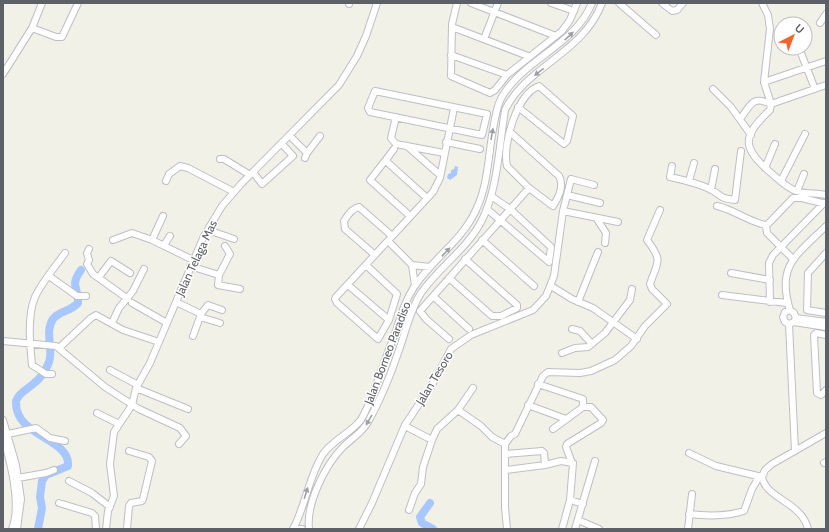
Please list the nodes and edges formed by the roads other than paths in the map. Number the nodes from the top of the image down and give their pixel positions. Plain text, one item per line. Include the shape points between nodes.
1 (42, 3) edge
2 (78, 3) edge
3 (377, 3) edge
4 (457, 3) edge
5 (471, 3) edge
6 (498, 3) edge
7 (551, 3) edge
8 (577, 3) edge
9 (592, 3) edge
10 (602, 3) edge
11 (619, 3) edge
12 (662, 3) edge
13 (683, 3) edge
14 (762, 3) edge
15 (574, 11) junction
16 (494, 12) junction
17 (826, 14) edge
18 (820, 22) dead end
19 (452, 27) junction
20 (32, 28) junction
21 (656, 35) dead end
22 (556, 36) junction
23 (484, 39) junction
24 (558, 46) junction
25 (564, 52) junction
26 (451, 55) junction
27 (528, 56) junction
28 (802, 56) edge
29 (826, 61) edge
30 (806, 68) junction
31 (3, 74) edge
32 (507, 75) junction
33 (764, 82) junction
34 (826, 85) edge
35 (713, 89) dead end
36 (815, 89) junction
37 (771, 104) junction
38 (518, 107) junction
39 (454, 108) junction
40 (396, 117) junction
41 (740, 119) junction
42 (449, 129) junction
43 (510, 132) junction
44 (805, 134) dead end
45 (750, 135) junction
46 (290, 136) junction
47 (320, 136) dead end
48 (446, 142) junction
49 (282, 144) junction
50 (775, 144) dead end
51 (406, 146) junction
52 (480, 148) dead end
53 (394, 149) dead end
54 (741, 151) dead end
55 (444, 153) junction
56 (220, 159) dead end
57 (385, 161) junction
58 (694, 163) dead end
59 (672, 166) dead end
60 (765, 168) junction
61 (714, 169) dead end
62 (251, 174) junction
63 (804, 174) dead end
64 (440, 175) junction
65 (166, 181) dead end
66 (689, 181) junction
67 (780, 182) junction
68 (594, 185) dead end
69 (529, 188) junction
70 (711, 190) junction
71 (797, 191) junction
72 (234, 192) junction
73 (567, 195) junction
74 (826, 195) edge
75 (491, 196) junction
76 (427, 198) junction
77 (600, 203) dead end
78 (825, 204) edge
79 (717, 206) dead end
80 (487, 209) junction
81 (510, 209) junction
82 (660, 210) dead end
83 (563, 211) junction
84 (163, 216) dead end
85 (410, 216) junction
86 (597, 219) junction
87 (500, 221) junction
88 (618, 222) dead end
89 (468, 225) junction
90 (766, 225) junction
91 (826, 226) edge
92 (477, 229) junction
93 (208, 230) junction
94 (170, 236) dead end
95 (390, 238) junction
96 (234, 239) dead end
97 (113, 240) dead end
98 (152, 240) junction
99 (482, 240) junction
100 (605, 243) dead end
101 (164, 245) junction
102 (225, 246) dead end
103 (780, 247) junction
104 (89, 249) dead end
105 (598, 252) dead end
106 (65, 253) dead end
107 (826, 253) edge
108 (375, 255) junction
109 (465, 259) junction
110 (793, 259) junction
111 (192, 263) junction
112 (366, 265) junction
113 (412, 266) junction
114 (430, 267) junction
115 (144, 269) dead end
116 (130, 273) dead end
117 (731, 273) dead end
118 (219, 275) junction
119 (49, 276) junction
120 (98, 277) junction
121 (448, 278) junction
122 (770, 280) junction
123 (348, 285) junction
124 (414, 286) junction
125 (534, 286) dead end
126 (551, 286) junction
127 (240, 289) dead end
128 (632, 289) dead end
129 (722, 295) dead end
130 (82, 296) dead end
131 (433, 296) junction
132 (130, 301) junction
133 (176, 302) junction
134 (578, 302) junction
135 (770, 302) junction
136 (787, 303) junction
137 (222, 310) dead end
138 (790, 310) junction
139 (826, 313) edge
140 (201, 315) junction
141 (389, 320) junction
142 (793, 321) junction
143 (615, 322) junction
144 (826, 322) edge
145 (112, 323) junction
146 (167, 323) junction
147 (220, 323) dead end
148 (826, 327) edge
149 (469, 329) dead end
150 (572, 329) dead end
151 (826, 334) edge
152 (193, 336) dead end
153 (450, 339) dead end
154 (637, 339) junction
155 (3, 341) edge
156 (159, 342) junction
157 (29, 343) junction
158 (592, 344) junction
159 (55, 347) junction
160 (562, 353) dead end
161 (110, 370) dead end
162 (46, 373) dead end
163 (538, 384) junction
164 (137, 387) junction
165 (473, 388) dead end
166 (826, 390) edge
167 (132, 405) junction
168 (528, 405) junction
169 (583, 407) junction
170 (188, 409) dead end
171 (458, 410) junction
172 (97, 413) dead end
173 (566, 419) junction
174 (3, 420) edge
175 (119, 424) junction
176 (405, 426) junction
177 (553, 429) dead end
178 (826, 433) edge
179 (5, 435) edge
180 (432, 440) junction
181 (65, 441) dead end
182 (178, 444) dead end
183 (505, 444) junction
184 (129, 451) dead end
185 (795, 451) junction
186 (689, 453) dead end
187 (506, 454) junction
188 (595, 461) dead end
189 (572, 463) junction
190 (545, 465) junction
191 (54, 470) dead end
192 (506, 470) junction
193 (760, 477) junction
194 (18, 478) junction
195 (69, 481) dead end
196 (692, 494) dead end
197 (570, 500) junction
198 (59, 502) dead end
199 (583, 504) junction
200 (110, 507) junction
201 (409, 510) dead end
202 (689, 514) junction
203 (578, 520) junction
204 (15, 527) edge
205 (96, 529) edge
206 (106, 529) edge
207 (127, 529) edge
208 (295, 529) edge
209 (302, 529) edge
210 (309, 529) edge
211 (359, 529) edge
212 (507, 529) edge
213 (562, 529) edge
214 (575, 529) edge
215 (599, 529) edge
216 (688, 529) edge
217 (808, 529) edge

1 - 20 street
2 - 20 street via 62,37
3 - 46 street, Jalan Telaga Mas via 366,36 346,75
4 - 19 street
5 - 16 street
6 - 16 street
7 - 15 street
8 - 15 street
24 -> 9 street, Jalan Borneo Paradiso via 575,30
10 - 25 street, Jalan Borneo Paradiso via 598,14 586,30
11 - 21 street
12 - 13 street via 672,11 677,10
14 - 33 street via 768,15 770,29
15 - 22 street
16 - 22 street
16 - 23 street
17 - 18 street
19 - 23 street
19 - 26 street
20 - 31 street
22 - 27 street
23 - 27 street
24 - 25 street
89 -> 24 street, Jalan Borneo Paradiso via 483,194 496,112 503,95 526,70
25 -> 75 street, Jalan Borneo Paradiso via 523,85 508,103
26 - 32 street
26 - 32 street via 451,76 486,92 492,92
27 - 32 street
28 - 30 street
29 - 30 street
30 - 33 street
30 - 36 street
33 - 37 street
34 - 36 street
35 - 41 street
36 - 37 street
37 - 41 street via 761,99 756,101
37 - 45 street via 770,110 759,120
38 - 38 street via 564,144 566,143 572,114 539,86 531,91
38 - 43 street
39 - 40 street via 374,91 369,111
39 - 42 street
39 - 42 street via 487,114 482,135
40 - 42 street
40 - 51 street via 392,140 396,144
41 - 45 street
42 - 48 street
43 - 69 street via 506,166
43 - 69 street via 562,181 553,206
44 - 67 street
45 - 60 street via 749,150
46 - 47 street via 306,156
46 - 49 street, Jalan Telaga Mas
48 - 52 street
48 - 55 street
49 - 62 street, Jalan Telaga Mas
49 - 62 street via 295,158 261,185
50 - 60 street
51 - 55 street
51 - 64 street
53 - 57 street
54 - 70 street via 735,200 721,198
55 - 64 street
56 - 62 street
57 - 76 street
57 - 85 street via 370,180
58 - 66 street
59 - 66 street via 670,177
60 - 67 street
61 - 70 street
62 - 72 street, Jalan Telaga Mas
63 - 71 street
64 - 76 street via 433,192
65 - 72 street via 169,174 180,166
66 - 70 street
67 - 71 street
68 - 73 street, Jalan Tesoro via 571,179
69 - 81 street
71 - 74 street
72 - 93 street, Jalan Telaga Mas
73 - 77 street
73 - 83 street, Jalan Tesoro
75 - 80 street, Jalan Borneo Paradiso
75 - 81 street
76 - 85 street
78 - 90 street via 793,198
78 - 103 street
79 - 90 street via 728,208 754,223
80 - 87 street
80 - 92 street, Jalan Borneo Paradiso
81 - 87 street
81 - 87 street via 551,247 548,262
82 - 154 street via 647,240 656,252 658,266 650,284 667,304 645,326
83 - 86 street
83 - 126 street, Jalan Tesoro
84 - 98 street
85 - 95 street
86 - 88 street
86 - 100 street via 606,233
87 - 99 street
89 - 92 street
114 -> 89 street, Jalan Borneo Paradiso
90 - 103 street via 767,233
91 - 110 street
92 -> 210 street, Jalan Borneo Paradiso via 465,246 430,282 414,306 396,358 367,424 342,448 326,469 313,504 308,522
93 - 96 street
93 - 111 street, Jalan Telaga Mas
94 - 101 street
95 - 108 street
95 - 108 street via 359,207 346,217 345,229
95 - 113 street
97 - 98 street via 129,233
98 - 101 street
99 - 109 street
99 - 125 street
101 - 111 street
102 - 118 street via 230,254
103 - 110 street
103 - 122 street via 771,259
104 - 120 street via 87,264
105 - 134 street
106 - 119 street
107 - 139 street via 808,273 807,310
108 - 112 street
109 - 121 street
109 - 121 street via 517,305 517,308 502,316 492,316
110 - 136 street via 786,273
111 - 118 street
111 - 133 street, Jalan Telaga Mas
112 - 123 street
112 - 141 street via 396,292
113 - 114 street
113 - 124 street
114 - 124 street, Jalan Borneo Paradiso
115 - 132 street
116 - 120 street via 111,261
117 - 122 street
118 - 127 street via 218,285
119 - 130 street
119 - 157 street via 36,296 32,308
120 - 132 street
121 - 131 street
122 - 135 street
123 - 141 street
123 - 141 street via 336,297 335,302 364,328 378,339
208 -> 124 street, Jalan Borneo Paradiso via 311,476 323,454 359,421 367,408 404,304
126 - 134 street
126 - 176 street, Jalan Tesoro via 533,310 472,335 451,349
128 - 143 street via 630,300
129 - 135 street
131 - 149 street
131 - 153 street via 421,309 420,314
132 - 145 street via 120,308
132 - 146 street
133 - 140 street
133 - 146 street, Jalan Telaga Mas
134 - 143 street
135 - 136 street
136 - 138 street
137 - 140 street via 208,305
138 - 142 street via 794,313
138 - 142 street via 785,312 783,317 785,322
140 - 147 street
140 - 152 street
142 - 144 street
142 - 148 street
142 - 185 street
143 - 154 street
143 - 158 street via 606,334
145 - 156 street via 123,330
145 - 159 street via 94,316
146 - 156 street, Jalan Telaga Mas
150 - 158 street via 580,331
151 - 166 street via 814,335 817,393 821,395
154 - 163 street via 623,354 596,369 580,374 548,372
155 - 157 street
156 - 164 street, Jalan Telaga Mas
157 - 159 street
157 - 162 street via 32,365
158 - 160 street
159 - 167 street
161 - 164 street
163 - 168 street
163 - 169 street via 580,398 583,400
164 - 167 street, Jalan Telaga Mas
164 - 170 street
165 - 171 street
167 - 175 street, Jalan Telaga Mas
167 - 182 street via 180,428 186,436
168 - 173 street
168 - 183 street via 515,434 510,436
169 - 173 street
169 - 189 street via 592,407 603,420 567,444
171 - 180 street via 436,429
171 - 183 street
172 - 175 street
173 - 177 street
174 - 179 street
175 - 200 street, Jalan Telaga Mas via 114,432 110,464 114,496
176 - 180 street
176 - 211 street, Jalan Tesoro
178 - 185 street
179 - 181 street via 34,428 50,438
179 - 194 street
179 - 204 street via 15,497
180 - 201 street via 422,467 421,484
183 - 187 street
184 - 207 street via 149,457 152,461 144,499 129,506
185 - 193 street via 765,470
186 - 193 street via 716,466
187 - 190 street via 542,451
187 - 192 street
188 - 199 street
189 - 190 street via 561,461
189 - 197 street via 574,466
190 - 192 street
191 - 194 street
192 - 212 street
193 - 202 street via 752,489 744,511 718,514 714,517
193 - 217 street via 774,493 796,508 807,522
194 - 204 street via 21,499
195 - 200 street via 92,493
196 - 202 street
197 - 199 street
197 - 213 street
198 - 205 street via 92,513 95,516
199 - 203 street
200 - 206 street, Jalan Telaga Mas
202 - 216 street
203 - 214 street
203 - 215 street
208 - 209 street

